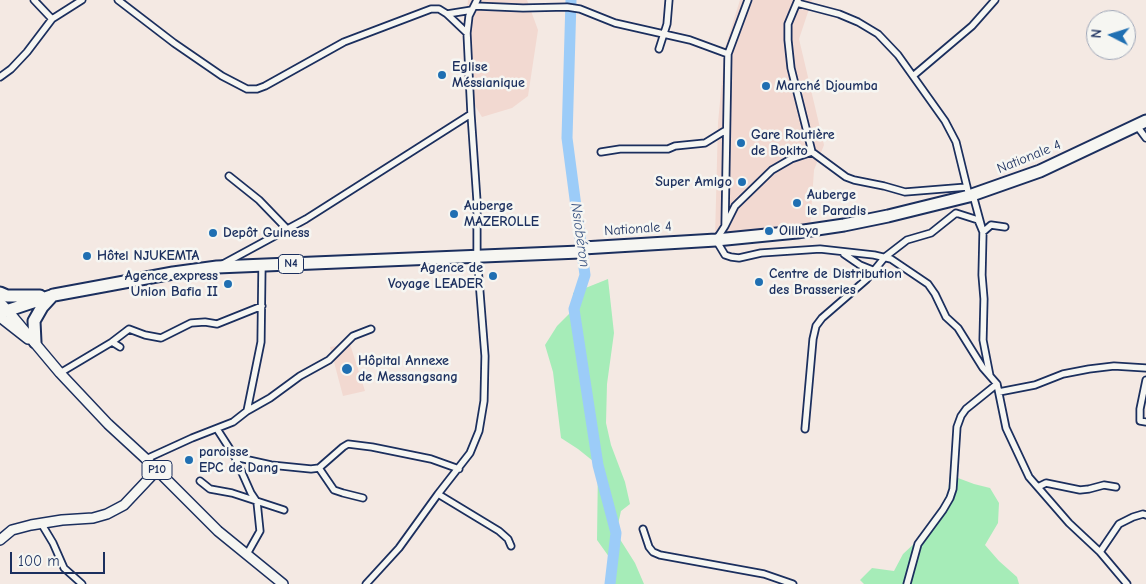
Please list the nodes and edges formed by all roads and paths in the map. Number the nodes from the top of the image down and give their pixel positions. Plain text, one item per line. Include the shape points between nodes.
1 (34, 0) edge
2 (82, 0) edge
3 (118, 0) edge
4 (669, 0) edge
5 (748, 0) edge
6 (995, 0) edge
7 (798, 2) edge
8 (474, 5) edge
9 (447, 14) junction
10 (52, 19) junction
11 (467, 33) junction
12 (664, 34) junction
13 (659, 49) dead end
14 (728, 54) junction
15 (913, 76) junction
16 (0, 78) edge
17 (472, 114) junction
18 (1142, 124) edge
19 (726, 130) junction
20 (1146, 138) edge
21 (601, 152) dead end
22 (812, 152) junction
23 (228, 176) dead end
24 (970, 192) junction
25 (725, 226) junction
26 (1005, 227) dead end
27 (287, 229) junction
28 (983, 232) junction
29 (716, 240) junction
30 (842, 252) junction
31 (477, 255) junction
32 (885, 257) junction
33 (262, 265) junction
34 (216, 267) junction
35 (875, 271) junction
36 (0, 293) edge
37 (51, 296) junction
38 (262, 306) junction
39 (2, 311) edge
40 (371, 329) dead end
41 (112, 342) junction
42 (36, 344) junction
43 (120, 347) dead end
44 (1146, 368) edge
45 (60, 373) junction
46 (990, 378) junction
47 (1146, 380) edge
48 (997, 384) junction
49 (999, 392) junction
50 (247, 411) junction
51 (1146, 422) edge
52 (217, 429) junction
53 (805, 429) dead end
54 (235, 457) junction
55 (146, 459) junction
56 (319, 468) junction
57 (459, 469) junction
58 (156, 470) junction
59 (200, 481) dead end
60 (1038, 487) junction
61 (1116, 487) dead end
62 (438, 494) junction
63 (363, 498) dead end
64 (257, 502) junction
65 (284, 510) dead end
66 (1146, 515) edge
67 (41, 523) junction
68 (643, 529) dead end
69 (0, 540) edge
70 (511, 546) dead end
71 (1100, 552) junction
72 (247, 554) junction
73 (82, 584) edge
74 (284, 584) edge
75 (366, 584) edge
76 (792, 584) edge
77 (907, 584) edge
78 (1127, 584) edge

1 - 10 street
2 - 10 street
3 - 9 street via 174,43 247,89 265,86 338,44 418,13 439,9
4 - 12 street
5 - 14 street
6 - 15 street via 972,26
7 - 15 street via 839,14 878,34
7 - 22 street via 788,24 791,68
8 - 9 street
8 - 11 street
8 - 12 street via 567,7 615,23
9 - 11 street
10 - 16 street via 27,52
11 - 17 street
12 - 13 street
12 - 14 street
14 - 19 street
15 - 24 street via 956,142
17 - 27 street
17 - 31 street
18 - 20 street
18 - 24 highway, Nationale 4 / N4 via 1040,171
19 - 21 street via 705,143 668,149
19 - 25 street
22 - 24 street via 854,180 899,191
22 - 25 street via 772,170 735,206
23 - 27 street
24 - 28 street
24 - 29 highway, Nationale 4 / N4 via 844,225
25 - 29 street
26 - 28 street via 992,225
27 - 34 street
28 - 32 street via 978,220 956,213 931,233 907,240
28 - 46 street via 983,340
29 - 30 street via 725,255 739,258 802,249
29 - 31 highway, Nationale 4 / N4
30 - 32 street
30 - 35 street
31 - 33 highway, Nationale 4 / N4
31 - 57 street via 484,401 477,439
32 - 35 street
32 - 46 street via 928,284 946,317 964,336
33 - 34 highway, Nationale 4 / N4
33 - 38 street
34 - 37 highway, Nationale 4 / N4
35 - 53 street via 816,326
36 - 37 highway via 7,296
37 - 39 highway, Nationale 4 / N4
37 - 42 highway via 34,321
38 - 41 street via 217,324 191,323 161,338 129,329
38 - 50 street via 261,342
39 - 42 main road, P10
40 - 50 street via 353,336 329,360
41 - 43 street
41 - 45 street
42 - 45 main road, P10
44 - 49 street via 1114,366 1089,369
45 - 55 main road, P10
46 - 48 street
47 - 51 street via 1140,421
48 - 49 street
48 - 77 street via 960,416 953,489 943,510 918,544
49 - 60 street via 1006,428 1025,469
50 - 52 street
52 - 54 street
52 - 55 street
54 - 56 street via 271,465
54 - 64 street
55 - 58 main road, P10
56 - 57 street via 348,444 431,460
56 - 63 street via 334,490
57 - 62 street
58 - 67 main road via 124,505 107,514
58 - 72 main road, P10 via 218,531
59 - 64 street via 210,489
60 - 61 street via 1046,483 1080,490 1104,485
60 - 71 street
62 - 70 street via 500,531
62 - 75 street via 399,548
64 - 65 street
64 - 72 street via 260,531
66 - 71 street via 1119,524
67 - 69 main road via 12,530
67 - 73 street via 64,568
68 - 76 street via 649,547 660,555 764,574
71 - 78 street
72 - 74 main road, P10

